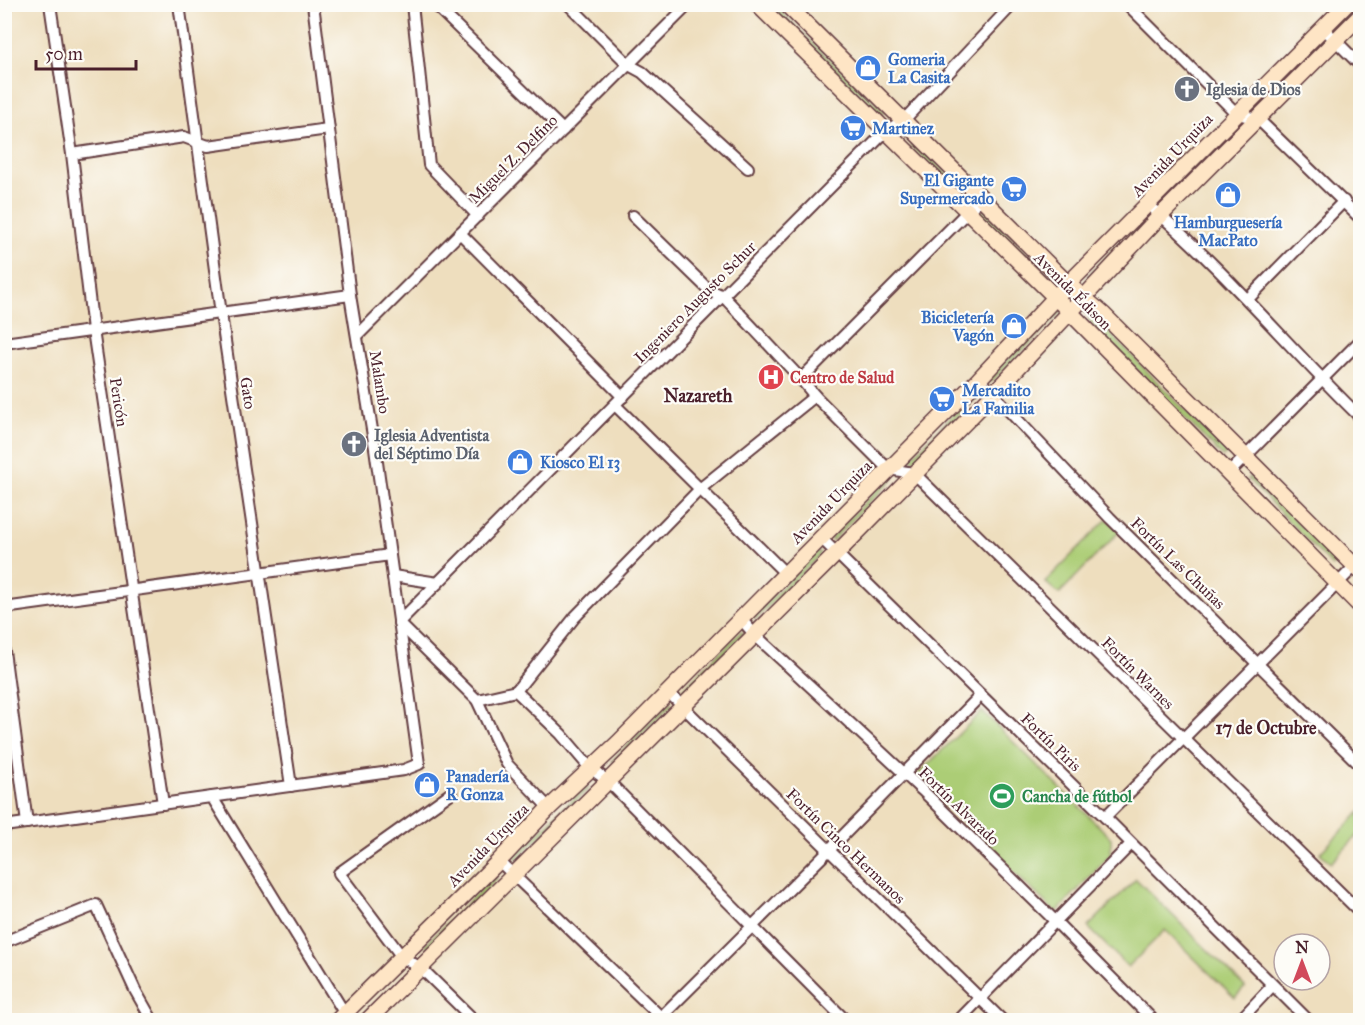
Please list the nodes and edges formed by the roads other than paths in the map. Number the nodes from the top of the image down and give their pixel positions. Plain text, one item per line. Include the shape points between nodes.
1 (50, 4) edge
2 (179, 4) edge
3 (313, 4) edge
4 (412, 4) edge
5 (434, 4) edge
6 (568, 4) edge
7 (689, 4) edge
8 (758, 4) edge
9 (786, 4) edge
10 (1013, 4) edge
11 (1127, 4) edge
12 (1347, 4) edge
13 (1360, 16) edge
14 (1324, 29) junction
15 (1336, 41) junction
16 (629, 65) junction
17 (1360, 65) edge
18 (1237, 114) junction
19 (1258, 118) junction
20 (903, 121) junction
21 (328, 129) junction
22 (563, 130) junction
23 (887, 130) junction
24 (198, 141) junction
25 (72, 154) junction
26 (747, 168) dead end
27 (981, 198) junction
28 (1344, 201) junction
29 (1149, 205) junction
30 (969, 212) junction
31 (1161, 215) junction
32 (477, 216) junction
33 (633, 216) dead end
34 (1360, 218) edge
35 (460, 233) junction
36 (1068, 284) junction
37 (350, 295) junction
38 (723, 296) junction
39 (1086, 297) junction
40 (1056, 298) junction
41 (1248, 299) junction
42 (221, 314) junction
43 (1070, 314) junction
44 (93, 330) junction
45 (358, 335) junction
46 (1360, 341) edge
47 (4, 343) edge
48 (801, 379) junction
49 (979, 379) junction
50 (1322, 379) junction
51 (994, 393) junction
52 (815, 396) junction
53 (619, 401) junction
54 (1360, 417) edge
55 (1245, 457) junction
56 (888, 469) junction
57 (914, 473) junction
58 (1228, 474) junction
59 (701, 488) junction
60 (821, 538) junction
61 (837, 553) junction
62 (390, 555) junction
63 (1358, 569) edge
64 (260, 573) junction
65 (786, 574) junction
66 (393, 576) junction
67 (438, 583) junction
68 (1338, 584) junction
69 (133, 591) junction
70 (1360, 606) edge
71 (4, 608) edge
72 (740, 618) junction
73 (399, 622) junction
74 (755, 635) junction
75 (4, 651) edge
76 (1258, 663) junction
77 (516, 691) junction
78 (668, 692) junction
79 (981, 695) junction
80 (477, 700) junction
81 (683, 707) junction
82 (1183, 739) junction
83 (1360, 765) edge
84 (590, 768) junction
85 (904, 774) junction
86 (608, 781) junction
87 (291, 786) junction
88 (451, 793) dead end
89 (212, 797) junction
90 (163, 804) junction
91 (549, 807) junction
92 (1105, 817) junction
93 (27, 823) junction
94 (4, 826) edge
95 (1131, 844) junction
96 (829, 850) junction
97 (499, 861) junction
98 (514, 875) junction
99 (1360, 912) edge
100 (1056, 922) junction
101 (751, 927) junction
102 (4, 942) edge
103 (402, 957) junction
104 (421, 968) junction
105 (1272, 987) joint
106 (1277, 992) edge
107 (981, 999) junction
108 (345, 1018) edge
109 (661, 1019) edge
110 (152, 1020) edge
111 (368, 1020) edge
112 (474, 1020) edge
113 (845, 1020) edge
114 (959, 1020) edge
115 (1002, 1020) edge
116 (1153, 1020) edge
117 (1240, 1020) edge
118 (1308, 1020) edge

1 - 25 street, Pericón
2 - 24 street, Gato
3 - 21 street, Malambo
4 - 32 street via 429,165
5 - 22 street
6 - 16 street
7 - 16 street, Miguel Z. Delfino
8 - 23 main road, Avenida Édison
9 - 20 main road, Avenida Édison
10 - 20 street, Ingeniero Augusto Schur
11 - 18 street
12 - 14 main road, Avenida Urquiza
13 - 15 main road, Avenida Urquiza
14 - 15 street
14 - 18 main road, Avenida Urquiza
15 - 17 street
15 - 19 main road, Avenida Urquiza
16 - 22 street, Miguel Z. Delfino
16 - 26 street via 642,72
18 - 19 street
18 - 29 main road, Avenida Urquiza
19 - 28 street
19 - 31 main road, Avenida Urquiza
20 - 23 street, Ingeniero Augusto Schur
20 - 27 main road, Avenida Édison
21 - 24 street via 208,146
21 - 37 street, Malambo
22 - 32 street, Miguel Z. Delfino
23 - 30 main road, Avenida Édison
23 - 38 street, Ingeniero Augusto Schur
24 - 25 street via 184,137
24 - 42 street, Gato
25 - 44 street, Pericón
27 - 30 street
27 - 36 main road, Avenida Édison
28 - 34 street
28 - 41 street
29 - 31 street
29 - 36 main road, Avenida Urquiza
30 - 40 main road, Avenida Édison
30 - 48 street
31 - 39 main road, Avenida Urquiza
31 - 41 street
32 - 35 street, Miguel Z. Delfino
33 - 38 street via 708,289
35 - 45 street, Miguel Z. Delfino
35 - 53 street
36 - 39 main road, Avenida Édison
36 - 40 main road, Avenida Urquiza
37 - 42 street
37 - 45 street, Malambo
38 - 48 street
38 - 53 street, Ingeniero Augusto Schur
39 - 43 main road, Avenida Urquiza
39 - 55 main road, Avenida Édison
40 - 43 main road, Avenida Édison
40 - 49 main road, Avenida Urquiza
41 - 50 street
42 - 44 street
42 - 64 street, Gato
43 - 51 main road, Avenida Urquiza
43 - 58 main road, Avenida Édison
44 - 47 street
44 - 69 street, Pericón
45 - 62 street, Malambo
46 - 50 street
48 - 52 street
49 - 51 street, Fortín Las Chuñas
49 - 56 main road, Avenida Urquiza
50 - 54 street
50 - 55 street
51 - 57 main road, Avenida Urquiza
51 - 76 street, Fortín Las Chuñas via 1122,530
52 - 56 street
52 - 59 street
53 - 59 street
53 - 67 street, Ingeniero Augusto Schur
55 - 58 street
55 - 63 main road, Avenida Édison
56 - 57 street
56 - 60 main road, Avenida Urquiza
57 - 61 main road, Avenida Urquiza
57 - 82 street, Fortín Warnes
58 - 68 main road, Avenida Édison
59 - 65 street
59 - 77 street via 575,617
60 - 61 street, Fortín Piris
60 - 65 main road, Avenida Urquiza
61 - 74 main road, Avenida Urquiza
61 - 79 street, Fortín Piris
62 - 64 street
62 - 66 street, Malambo
63 - 68 street
64 - 69 street
64 - 87 street, Gato
65 - 72 main road, Avenida Urquiza
66 - 67 street
66 - 73 street, Malambo
67 - 73 street, Ingeniero Augusto Schur
68 - 70 main road, Avenida Édison
68 - 76 street
69 - 71 street
69 - 90 street, Pericón
72 - 74 street, Fortín Alvarado
72 - 78 main road, Avenida Urquiza
73 - 80 street
73 - 87 street, Malambo via 418,764 404,770
74 - 81 main road, Avenida Urquiza
74 - 85 street, Fortín Alvarado
75 - 93 street
76 - 82 street
76 - 83 street, Fortín Las Chuñas
77 - 80 street
77 - 84 street
78 - 81 street, Fortín Cinco Hermanos
78 - 84 main road, Avenida Urquiza
79 - 85 street
79 - 92 street, Fortín Piris
80 - 91 street via 507,764
81 - 86 main road, Avenida Urquiza
81 - 96 street, Fortín Cinco Hermanos
82 - 92 street
82 - 99 street, Fortín Warnes
84 - 86 street
84 - 91 main road, Avenida Urquiza
85 - 96 street
85 - 100 street, Fortín Alvarado
86 - 98 main road, Avenida Urquiza
86 - 101 street
87 - 89 street
88 - 103 street via 339,873
89 - 90 street
89 - 108 street
90 - 93 street
91 - 97 main road, Avenida Urquiza
92 - 95 street, Fortín Piris
93 - 94 street
95 - 100 street
95 - 105 street, Fortín Piris
96 - 101 street
96 - 107 street, Fortín Cinco Hermanos
97 - 98 street
97 - 103 main road, Avenida Urquiza
98 - 104 main road, Avenida Urquiza
98 - 109 street
100 - 107 street
100 - 116 street, Fortín Alvarado
101 - 109 street
101 - 113 street
102 - 110 street via 96,905
103 - 104 street
103 - 108 main road, Avenida Urquiza
104 - 111 main road, Avenida Urquiza
104 - 112 street
105 - 117 street
106 - 118 street, Fortín Piris
107 - 114 street
107 - 115 street, Fortín Cinco Hermanos

